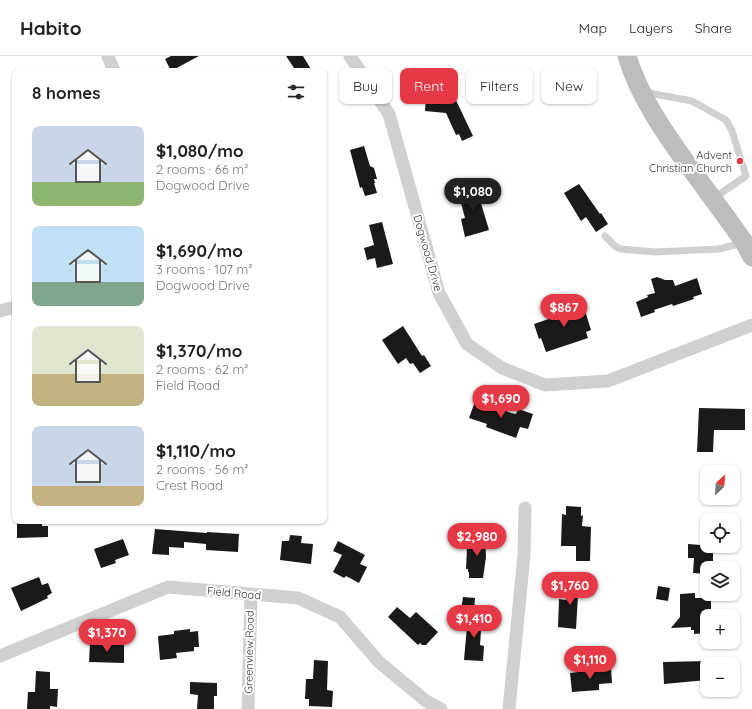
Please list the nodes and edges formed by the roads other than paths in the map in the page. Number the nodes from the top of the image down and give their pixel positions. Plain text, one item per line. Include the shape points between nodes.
1 (108, 56) edge
2 (350, 56) edge
3 (627, 56) edge
4 (113, 68) edge
5 (642, 92) junction
6 (712, 198) junction
7 (605, 236) dead end
8 (748, 249) edge
9 (12, 308) edge
10 (0, 311) edge
11 (752, 325) edge
12 (525, 508) dead end
13 (251, 594) junction
14 (0, 656) edge
15 (248, 709) edge
16 (441, 709) edge
17 (509, 709) edge

1 - 4 street
2 - 11 street, Dogwood Drive via 389,114 439,293 467,344 502,368 545,385 608,382
3 - 5 main road
5 - 6 main road via 675,147
5 - 6 lane via 692,101 726,120 746,176
6 - 8 main road
7 - 8 lane via 621,249 655,252
9 - 10 street
12 - 17 street via 524,555
13 - 14 street, Field Road via 168,587
13 - 15 street, Greenview Road
13 - 16 street, Field Road via 298,598 340,617 379,662 426,701

